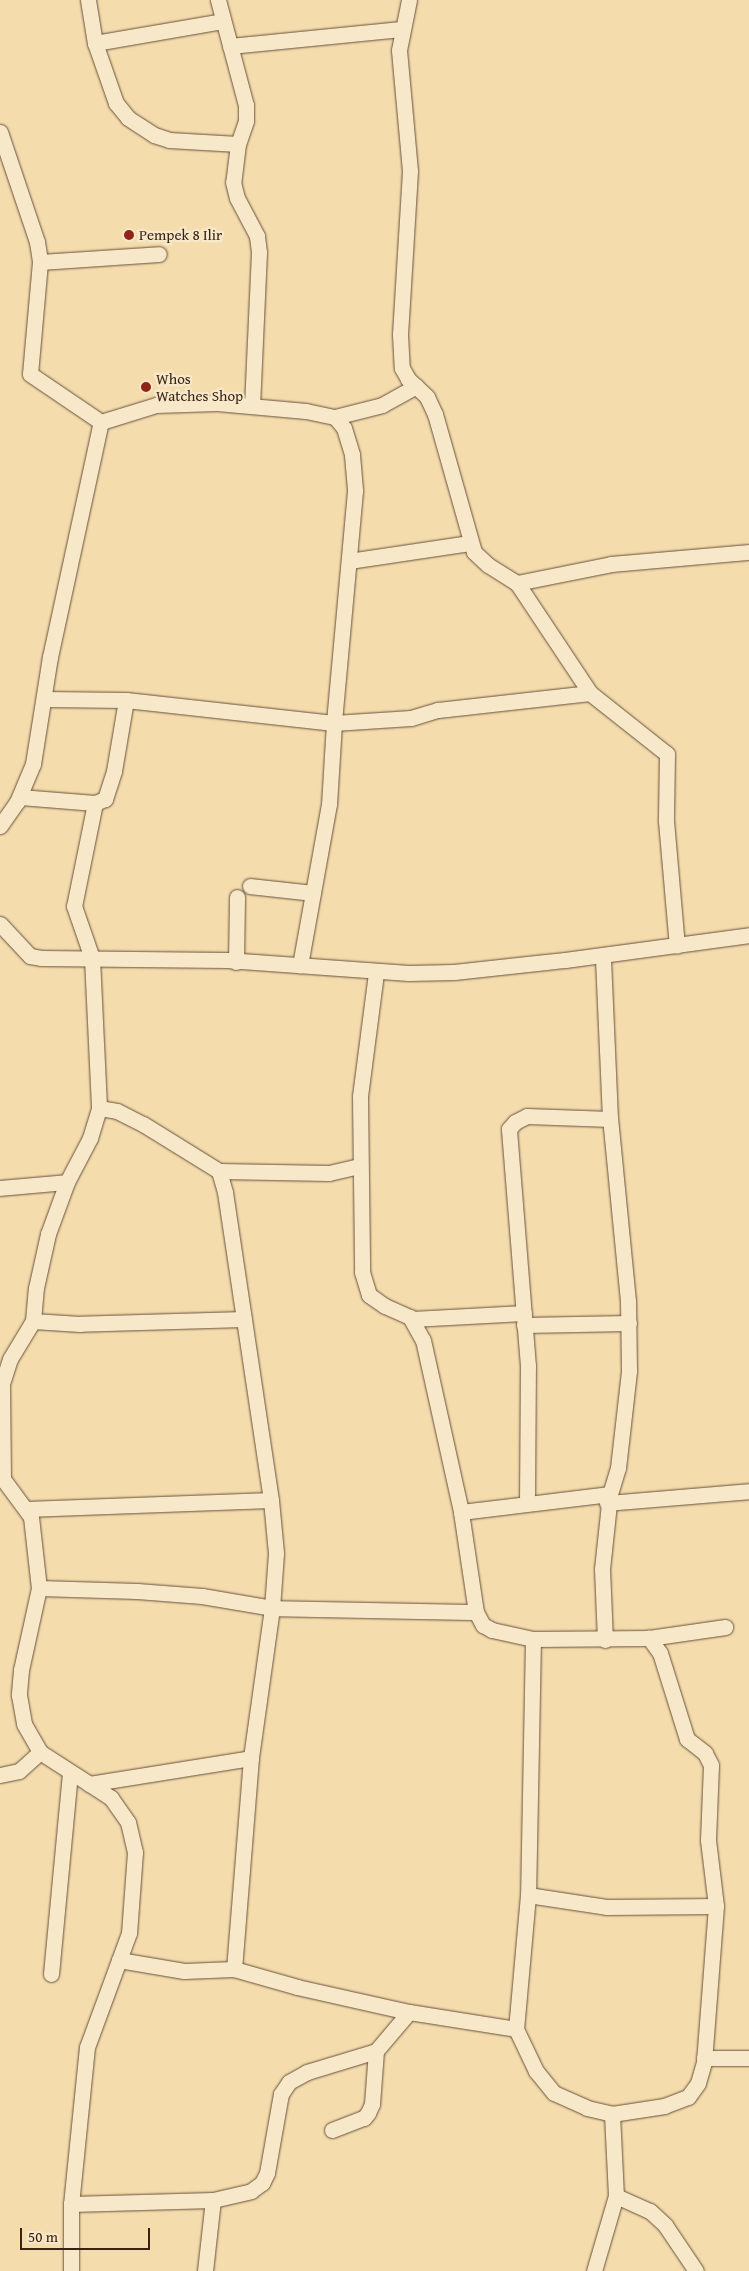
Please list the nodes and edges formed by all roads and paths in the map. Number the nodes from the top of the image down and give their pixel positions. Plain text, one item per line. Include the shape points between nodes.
1 (88, 0) edge
2 (218, 0) edge
3 (409, 0) edge
4 (222, 21) junction
5 (401, 29) junction
6 (95, 43) junction
7 (230, 46) junction
8 (0, 132) edge
9 (238, 144) junction
10 (159, 254) dead end
11 (40, 262) junction
12 (416, 386) junction
13 (252, 406) junction
14 (335, 417) junction
15 (102, 422) junction
16 (470, 543) junction
17 (749, 552) edge
18 (349, 561) junction
19 (517, 583) junction
20 (590, 693) junction
21 (45, 699) junction
22 (126, 700) junction
23 (334, 723) junction
24 (20, 797) junction
25 (95, 803) junction
26 (0, 826) edge
27 (250, 886) dead end
28 (313, 893) junction
29 (237, 897) dead end
30 (0, 924) edge
31 (749, 935) edge
32 (676, 946) junction
33 (603, 956) junction
34 (92, 958) junction
35 (236, 962) junction
36 (300, 965) junction
37 (376, 972) junction
38 (99, 1108) junction
39 (610, 1119) junction
40 (360, 1166) junction
41 (219, 1171) junction
42 (67, 1182) junction
43 (0, 1188) edge
44 (244, 1319) junction
45 (412, 1319) junction
46 (524, 1319) junction
47 (33, 1320) junction
48 (629, 1323) junction
49 (749, 1491) edge
50 (609, 1498) junction
51 (270, 1500) junction
52 (527, 1503) junction
53 (26, 1509) junction
54 (461, 1512) junction
55 (39, 1588) junction
56 (272, 1608) junction
57 (476, 1612) junction
58 (725, 1627) dead end
59 (649, 1638) junction
60 (534, 1639) junction
61 (605, 1640) junction
62 (40, 1752) junction
63 (251, 1758) junction
64 (70, 1773) junction
65 (0, 1775) edge
66 (89, 1784) junction
67 (528, 1895) junction
68 (716, 1906) junction
69 (119, 1960) junction
70 (234, 1969) junction
71 (51, 1974) dead end
72 (409, 2012) junction
73 (516, 2029) junction
74 (376, 2051) junction
75 (704, 2058) junction
76 (749, 2058) edge
77 (612, 2114) junction
78 (332, 2130) dead end
79 (616, 2196) junction
80 (213, 2200) junction
81 (71, 2204) junction
82 (71, 2271) edge
83 (205, 2271) edge
84 (594, 2271) edge
85 (696, 2271) edge

1 - 6 street
2 - 4 street
3 - 5 street
4 - 6 street
4 - 7 street
5 - 7 street
5 - 12 street via 399,50 410,171 401,355 402,368
6 - 9 street via 116,104 128,118 154,135 169,140
7 - 9 street via 246,105 246,121
8 - 11 street via 37,242
9 - 13 street via 233,182 237,198 257,236 259,252
10 - 11 street via 79,256
11 - 15 street via 30,374
12 - 14 street via 382,405
12 - 16 street via 435,414
13 - 14 street
13 - 15 street via 217,403 156,405
14 - 18 street via 344,428 352,455 354,491
15 - 21 street via 50,657
16 - 18 street
16 - 19 street via 488,565
17 - 19 street via 611,564
18 - 23 street
19 - 20 street
20 - 23 street via 438,710 411,718
20 - 32 street via 667,754 666,821
21 - 22 street
21 - 24 street via 33,764
22 - 23 street
22 - 25 street via 109,790 104,799
23 - 28 street via 329,804
24 - 25 street
24 - 26 street
25 - 34 street via 74,906
27 - 28 street
28 - 36 street
29 - 35 street
30 - 34 street via 30,956
31 - 32 street
32 - 33 street
33 - 37 street via 454,972
33 - 39 street
34 - 35 street
34 - 38 street
35 - 36 street
36 - 37 street
37 - 40 street via 360,1096
38 - 41 street via 117,1111 143,1124
38 - 42 street via 90,1138
39 - 46 street via 526,1116 509,1129
39 - 48 street
40 - 41 street via 329,1173
40 - 45 street via 365,1285 369,1295
41 - 44 street
42 - 43 street
42 - 47 street via 48,1234 36,1288
44 - 47 street via 80,1324
44 - 51 street
45 - 46 street
45 - 54 street via 423,1340
46 - 48 street
46 - 52 street via 530,1428
47 - 53 street via 10,1359 2,1384 3,1479 9,1491
48 - 50 street via 629,1370 618,1468
49 - 50 street
50 - 52 street
50 - 61 street via 602,1569
51 - 53 street
51 - 56 street via 276,1553
52 - 54 street
53 - 55 street via 33,1523
54 - 57 street
55 - 56 street via 155,1592
55 - 62 street via 19,1695 24,1724
56 - 57 street
56 - 63 street
57 - 60 street via 482,1625 492,1630
58 - 59 street
59 - 61 street
59 - 68 street via 660,1653 687,1739 705,1752 711,1765 707,1817
60 - 61 street
60 - 67 street
62 - 64 street
62 - 65 street via 19,1771
63 - 66 street
63 - 70 street
64 - 66 street
64 - 71 street
66 - 69 street via 111,1798 128,1822 134,1852 129,1933
67 - 68 street via 606,1907
67 - 73 street
68 - 75 street
69 - 70 street via 184,1971
69 - 81 street via 87,2047
70 - 72 street
72 - 73 street
72 - 74 street
73 - 77 street via 536,2072 554,2093 587,2108
74 - 78 street via 372,2104 368,2113 364,2118
74 - 80 street via 307,2072 289,2082 281,2094 267,2173 262,2183 251,2191
75 - 76 street
75 - 77 street via 698,2083 688,2097 664,2106
77 - 79 street
79 - 84 street
79 - 85 street via 650,2211 665,2225
80 - 81 street
80 - 83 street
81 - 82 street

